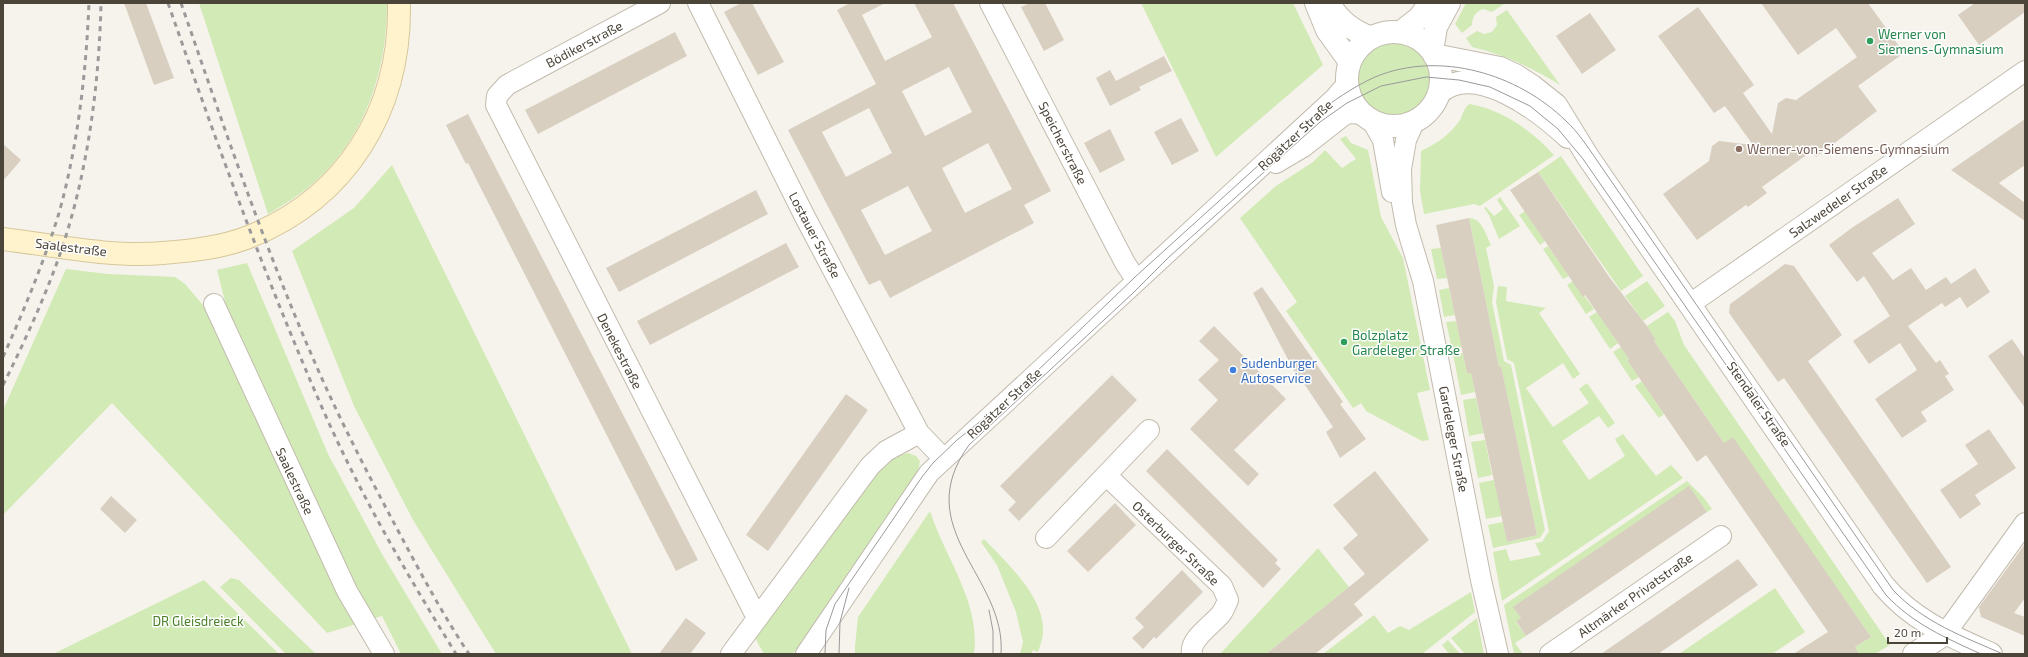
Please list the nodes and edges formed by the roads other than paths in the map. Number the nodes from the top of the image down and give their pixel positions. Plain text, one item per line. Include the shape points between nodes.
1 (399, 3) edge
2 (660, 3) edge
3 (698, 3) edge
4 (990, 3) edge
5 (1316, 3) edge
6 (1329, 3) edge
7 (1430, 3) edge
8 (1449, 3) edge
9 (1401, 32) junction
10 (1371, 38) junction
11 (1433, 53) junction
12 (2025, 71) edge
13 (1349, 72) junction
14 (507, 85) joint
15 (1439, 93) junction
16 (1367, 117) junction
17 (1414, 122) junction
18 (1588, 157) junction
19 (1240, 186) junction
20 (1406, 225) junction
21 (3, 239) edge
22 (1137, 281) junction
23 (214, 304) dead end
24 (1690, 304) junction
25 (1149, 430) dead end
26 (919, 433) junction
27 (944, 459) junction
28 (1106, 475) junction
29 (2025, 523) edge
30 (1720, 536) dead end
31 (1046, 538) dead end
32 (757, 618) junction
33 (1945, 634) junction
34 (384, 654) edge
35 (731, 654) edge
36 (806, 654) edge
37 (1192, 654) edge
38 (1498, 654) edge
39 (1550, 654) edge
40 (1914, 654) edge
41 (1991, 654) edge

1 - 21 main road, Saalestraße via 394,69 380,110 360,148 335,178 302,206 269,228 212,248 161,254 109,252
2 - 14 street, Bödikerstraße
3 - 26 street, Lostauer Straße via 805,217
4 - 22 street, Speicherstraße via 1125,263
5 - 13 street
6 - 10 street via 1349,27
7 - 9 street via 1420,18
8 - 11 street via 1436,27
9 - 10 street via 1385,33
9 - 11 street via 1421,41
10 - 13 street via 1359,48
11 - 15 street via 1440,70
11 - 18 street, Stendaler Straße via 1500,68 1532,86 1556,105
12 - 24 street, Salzwedeler Straße
13 - 16 street via 1352,98
13 - 19 street, Rogätzer Straße via 1335,98
14 - 32 street, Denekestraße via 497,96 496,107
15 - 17 street via 1429,110
15 - 18 street, Stendaler Straße via 1449,85 1470,82 1508,94 1544,117
16 - 17 street via 1392,126
16 - 19 street, Rogätzer Straße via 1350,113 1344,115 1303,147
16 - 20 street, Gardeleger Straße via 1383,140 1394,201
17 - 20 street, Gardeleger Straße via 1406,140 1401,169 1402,203
18 - 24 street, Stendaler Straße
19 - 22 street, Rogätzer Straße
20 - 38 street, Gardeleger Straße via 1423,282 1481,580
22 - 27 street, Rogätzer Straße
23 - 34 street, Saalestraße via 346,591
24 - 33 street, Stendaler Straße via 1883,585 1905,608
25 - 28 street
26 - 27 street, Lostauer Straße
26 - 32 street via 886,451 870,466
27 - 36 street, Rogätzer Straße via 929,473
28 - 31 street
28 - 37 street, Osterburger Straße via 1222,586 1228,600 1222,613 1197,638
29 - 33 street
30 - 39 street, Altmärker Privatstraße
32 - 35 street
33 - 40 street
33 - 41 street, Stendaler Straße

